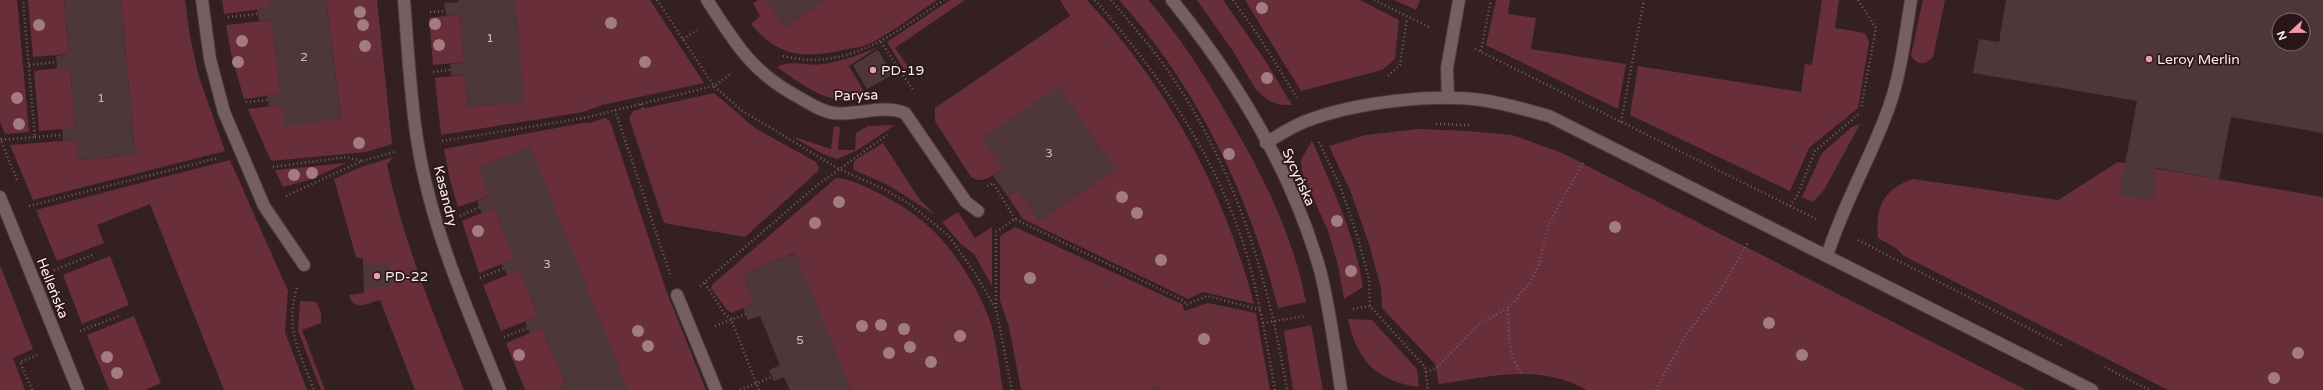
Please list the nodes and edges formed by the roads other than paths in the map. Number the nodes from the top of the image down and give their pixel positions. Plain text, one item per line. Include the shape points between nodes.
1 (202, 0) edge
2 (404, 0) edge
3 (707, 0) edge
4 (1172, 0) edge
5 (1459, 0) edge
6 (1911, 0) edge
7 (1448, 98) junction
8 (1266, 143) junction
9 (0, 197) edge
10 (978, 211) dead end
11 (1827, 256) junction
12 (304, 265) road end
13 (677, 295) road end
14 (78, 390) edge
15 (500, 390) edge
16 (716, 390) edge
17 (1341, 390) edge
18 (2092, 390) edge

1 - 12 street via 216,88 230,127 264,206
2 - 15 street, Kasandry via 418,144 442,240
3 - 10 street, Parysa via 748,60 772,82 820,109 833,113 897,110 905,113 966,202
4 - 8 street, Sycyńska via 1212,52
5 - 7 street via 1447,68
6 - 11 street via 1902,56 1889,107 1836,229
7 - 8 street via 1336,111 1308,120
7 - 11 street via 1480,100 1549,116
8 - 17 street, Sycyńska via 1290,189 1320,271
9 - 14 street, Helleńska
11 - 18 street
13 - 16 street

